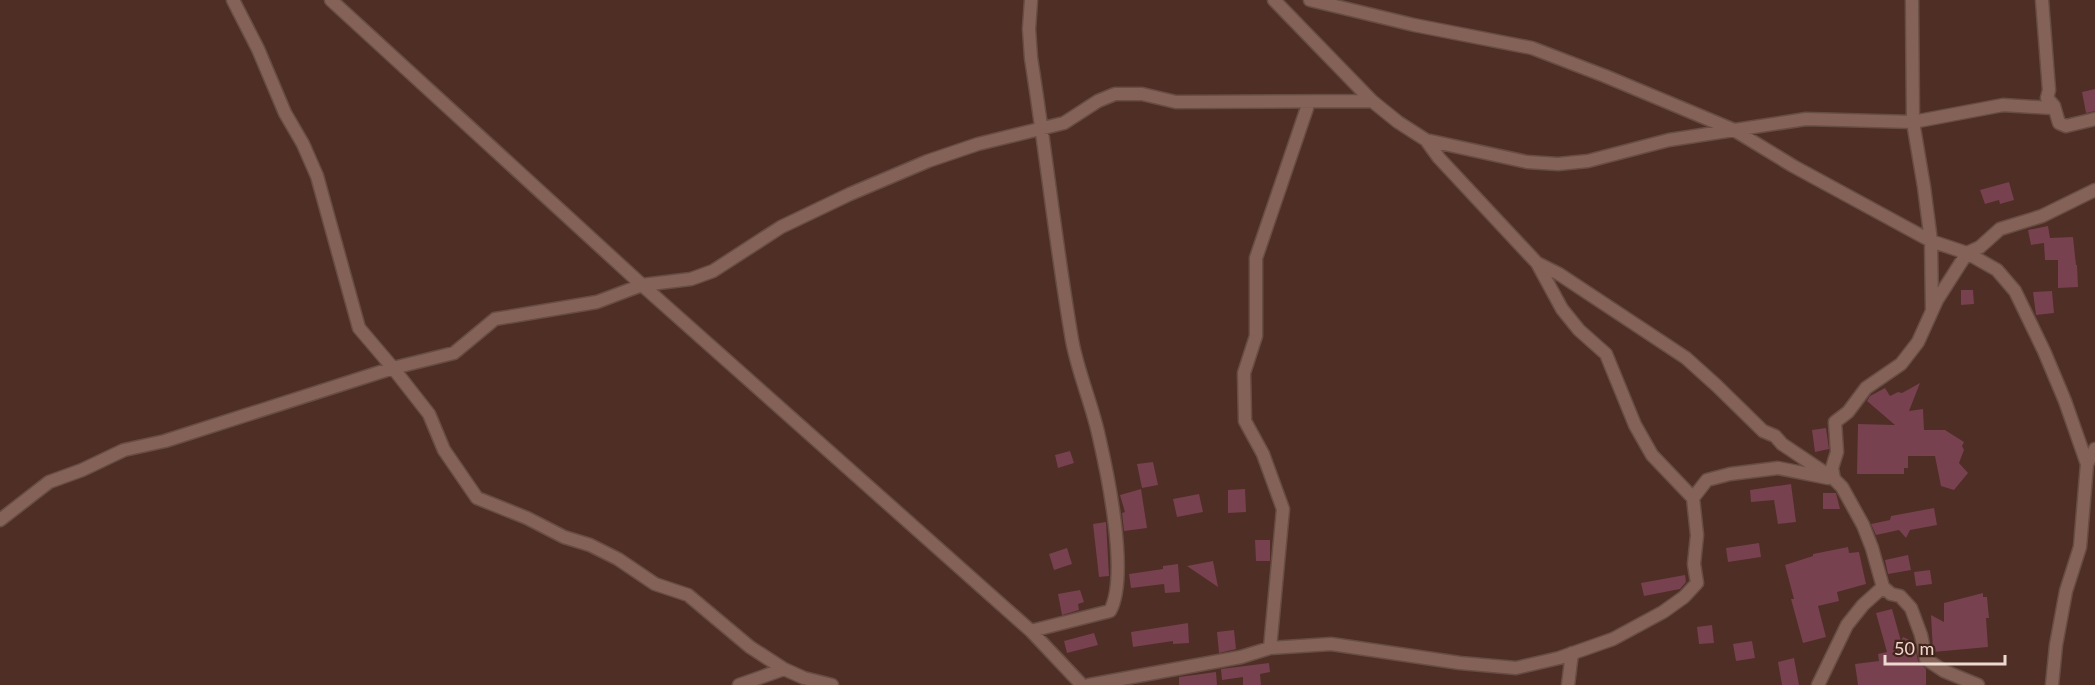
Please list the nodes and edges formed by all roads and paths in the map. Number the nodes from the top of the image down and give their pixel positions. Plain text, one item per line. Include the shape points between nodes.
1 (233, 0) edge
2 (331, 0) edge
3 (1031, 0) edge
4 (1274, 0) edge
5 (1310, 0) edge
6 (1912, 0) edge
7 (2042, 0) edge
8 (1372, 101) junction
9 (1309, 102) junction
10 (2054, 106) junction
11 (2095, 119) edge
12 (1913, 122) junction
13 (1042, 129) junction
14 (1734, 130) junction
15 (1426, 140) junction
16 (2095, 190) edge
17 (1931, 241) junction
18 (1967, 253) junction
19 (1537, 263) junction
20 (642, 285) junction
21 (1932, 311) junction
22 (393, 368) junction
23 (2095, 449) edge
24 (2087, 464) junction
25 (1834, 479) junction
26 (1693, 498) junction
27 (0, 520) edge
28 (1883, 587) junction
29 (1031, 631) junction
30 (1270, 648) junction
31 (1572, 653) junction
32 (784, 669) junction
33 (739, 685) edge
34 (832, 685) edge
35 (1082, 685) edge
36 (1089, 685) edge
37 (1568, 685) edge
38 (1818, 685) edge
39 (1978, 685) edge
40 (2052, 685) edge

1 - 22 street via 317,176 358,328
2 - 20 street
3 - 13 street via 1031,58
4 - 8 street
5 - 14 street via 1414,26 1533,48
6 - 12 street
7 - 10 street via 2047,98
8 - 9 street
8 - 15 street
9 - 13 street via 1176,102 1142,94 1115,94 1064,123
9 - 30 street via 1256,258 1256,336 1244,374 1245,421 1263,454 1283,509
10 - 11 street via 2059,123 2066,126
10 - 12 street via 2003,105
12 - 14 street via 1806,119
12 - 17 street
13 - 20 street via 968,147 850,194 781,227 713,271 691,279
13 - 29 street via 1072,343 1099,436 1110,497 1118,581 1116,601 1110,611
14 - 15 street via 1558,165
14 - 17 street
15 - 19 street
16 - 18 street via 2042,216 2000,229
17 - 18 street
17 - 21 street
18 - 21 street
18 - 24 street via 1997,270 2015,291 2065,401
19 - 25 street via 1686,358 1763,431
19 - 26 street via 1562,309 1606,354 1635,425 1652,455
20 - 22 street via 597,302 495,319 454,353
20 - 29 street
21 - 25 street via 1918,342 1901,364 1866,388 1835,422
22 - 27 street via 165,441 124,450 49,482
22 - 32 street via 429,414 444,450 477,498 590,545 655,584 688,595 750,647
23 - 24 street
24 - 40 street via 2080,547 2066,591
25 - 26 street via 1778,468 1730,474 1707,480
25 - 28 street via 1863,525
26 - 31 street via 1697,583 1663,612 1613,639
28 - 38 street via 1847,625
28 - 39 street via 1911,608 1926,660
29 - 35 street
30 - 31 street via 1331,644 1516,668
30 - 36 street via 1241,657
31 - 37 street
32 - 33 street
32 - 34 street

